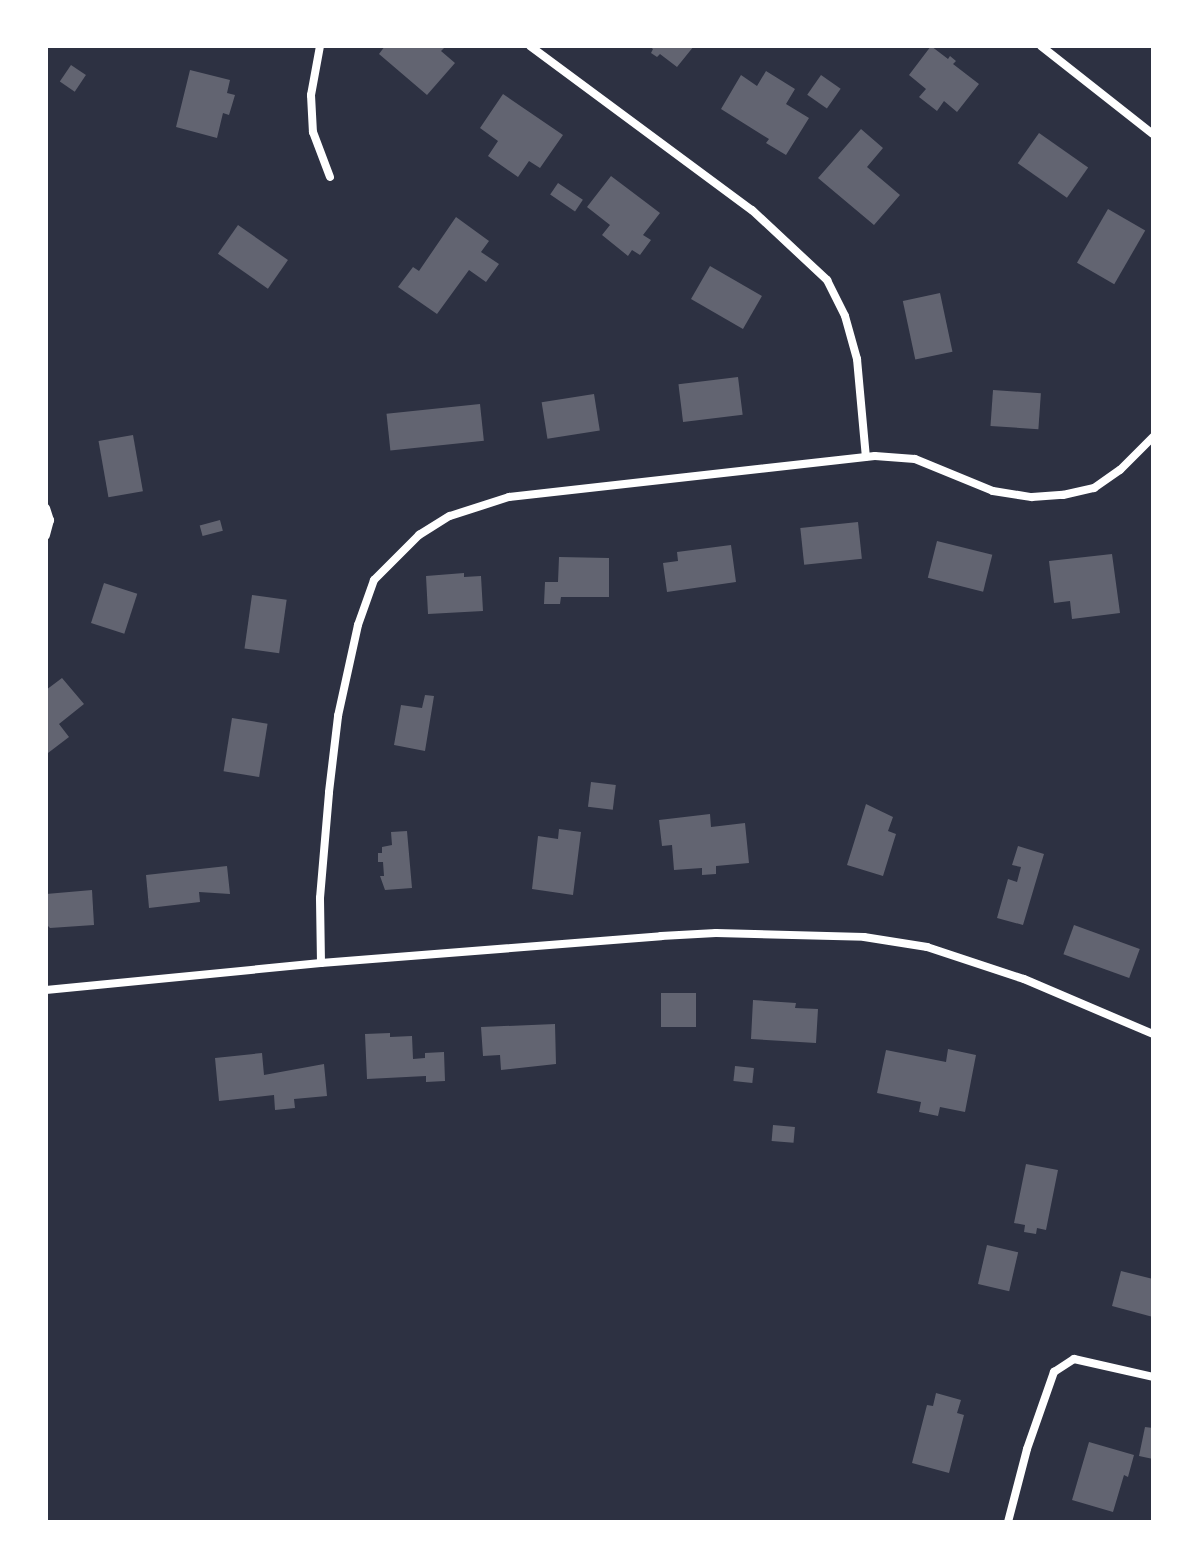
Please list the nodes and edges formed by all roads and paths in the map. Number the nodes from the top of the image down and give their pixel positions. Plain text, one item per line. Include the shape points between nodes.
1 (320, 46) edge
2 (530, 46) edge
3 (1041, 46) edge
4 (1153, 134) edge
5 (330, 177) dead end
6 (1153, 437) edge
7 (866, 457) junction
8 (46, 508) edge
9 (46, 535) edge
10 (321, 963) junction
11 (46, 990) edge
12 (1153, 1034) edge
13 (1153, 1377) edge
14 (1008, 1522) edge

1 - 5 street via 311,95 313,132
2 - 7 street via 752,210 827,280 845,316 857,359
3 - 4 street
6 - 7 street via 1094,488 1063,495 993,491 915,459
7 - 10 street via 509,497 450,516 396,556 374,580 338,716 320,898
8 - 9 street
10 - 11 street
10 - 12 street via 716,933 864,937 927,947 1024,979
13 - 14 street via 1074,1359 1054,1372

